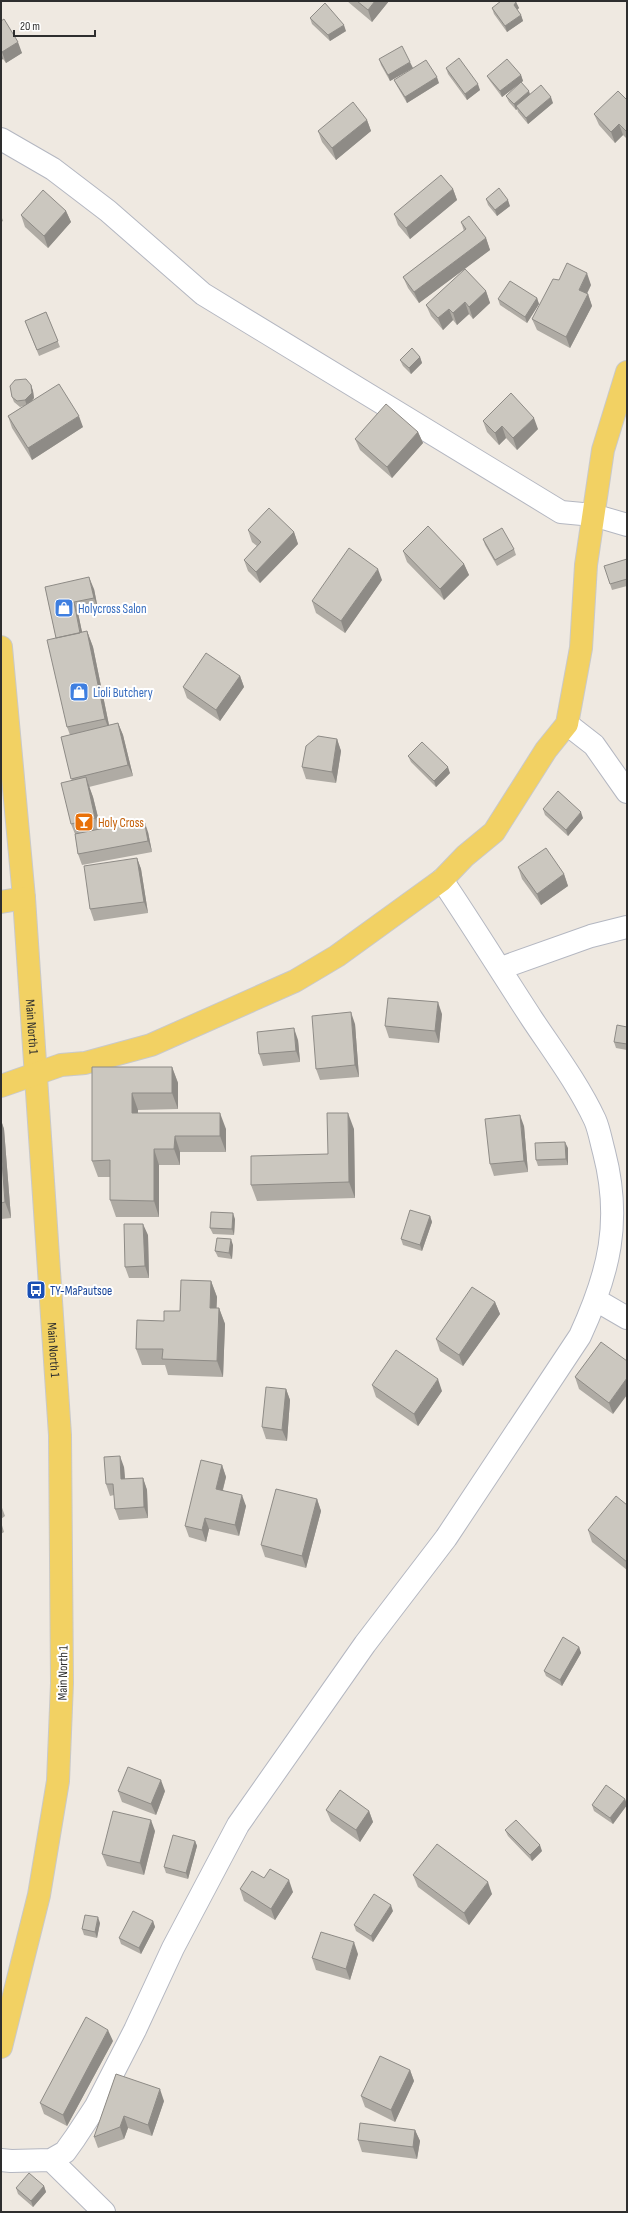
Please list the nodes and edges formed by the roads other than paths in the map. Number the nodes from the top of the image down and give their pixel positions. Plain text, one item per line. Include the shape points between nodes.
1 (1, 139) edge
2 (627, 372) edge
3 (593, 515) junction
4 (627, 525) edge
5 (1, 648) edge
6 (567, 724) junction
7 (627, 792) edge
8 (442, 880) junction
9 (24, 898) junction
10 (1, 902) edge
11 (627, 927) edge
12 (501, 968) junction
13 (36, 1075) junction
14 (1, 1086) edge
15 (596, 1300) junction
16 (627, 1318) edge
17 (1, 2047) edge
18 (1, 2160) edge
19 (51, 2160) junction
20 (104, 2212) edge

1 - 3 street via 53,168 108,211 203,294 561,512
2 - 3 main road via 603,450
3 - 4 street
3 - 6 main road via 586,565 581,648
5 - 9 main road, Main North 1
6 - 7 street via 594,745
6 - 8 main road via 546,750 494,832 465,856
8 - 12 street
8 - 13 main road via 337,956 295,981 151,1045 85,1063 61,1065
9 - 10 main road
9 - 13 main road, Main North 1
11 - 12 street via 591,936
12 - 15 street via 595,1121 606,1160 613,1200 607,1268
13 - 14 main road
13 - 17 main road, Main North 1 via 60,1435 62,1683 58,1781 40,1888
15 - 16 street
15 - 19 street via 580,1336 451,1532 365,1644 238,1825 173,1948 96,2106 65,2152
18 - 19 street
19 - 20 street

